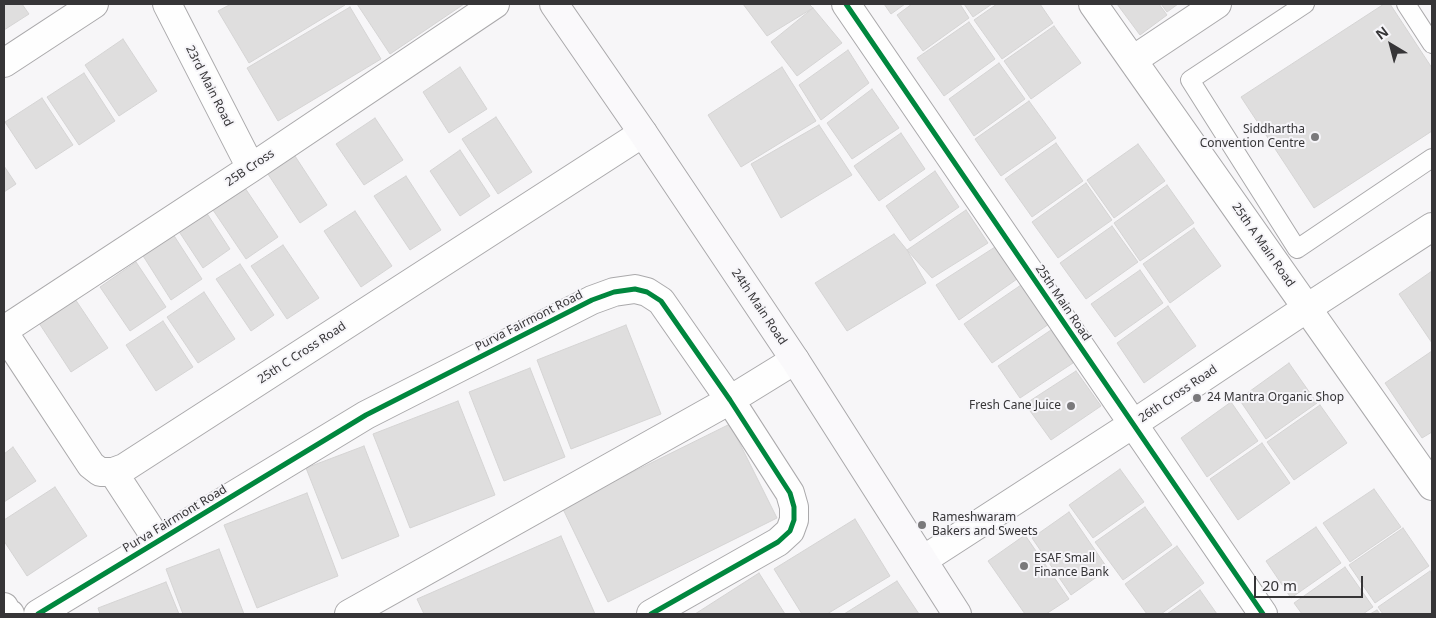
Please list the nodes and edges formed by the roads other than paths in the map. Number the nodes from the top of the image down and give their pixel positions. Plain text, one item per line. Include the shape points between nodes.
1 (94, 4) edge
2 (167, 4) edge
3 (495, 4) edge
4 (554, 4) edge
5 (846, 4) edge
6 (1093, 4) edge
7 (1217, 4) edge
8 (1305, 4) edge
9 (1406, 4) edge
10 (1432, 44) edge
11 (1133, 60) junction
12 (4, 63) edge
13 (643, 132) junction
14 (1432, 158) edge
15 (251, 168) junction
16 (1432, 227) edge
17 (1307, 308) junction
18 (4, 332) edge
19 (795, 360) junction
20 (730, 400) junction
21 (1133, 424) junction
22 (113, 472) junction
23 (1428, 472) edge
24 (158, 542) junction
25 (923, 560) junction
26 (4, 607) edge
27 (10, 614) edge
28 (38, 614) edge
29 (349, 614) edge
30 (651, 614) edge
31 (957, 614) edge
32 (1263, 614) edge

1 - 12 street
2 - 15 street, 23rd Main Road
3 - 15 street, 25B Cross
4 - 13 street, 24th Main Road
5 - 21 street, 25th Main Road
6 - 11 street, 25th A Main Road
7 - 11 street
8 - 14 lane via 1190,80 1297,249
9 - 10 lane
11 - 17 street, 25th A Main Road
13 - 19 street, 24th Main Road
13 - 22 street, 25th C Cross Road via 124,468
15 - 18 street, 25B Cross
16 - 17 street, 26th Cross Road
17 - 21 street, 26th Cross Road
17 - 23 street, 25th A Main Road
18 - 22 street via 91,465 100,472
19 - 20 street
19 - 25 street, 24th Main Road
20 - 24 street, Purva Fairmont Road via 662,301 635,289 614,292 592,300 366,415
20 - 29 street
20 - 30 street, Purva Fairmont Road via 790,493 794,507 790,531 778,542
21 - 25 street, 26th Cross Road
21 - 32 street, 25th Main Road
22 - 24 street
24 - 28 street, Purva Fairmont Road
25 - 31 street, 24th Main Road
26 - 27 street

